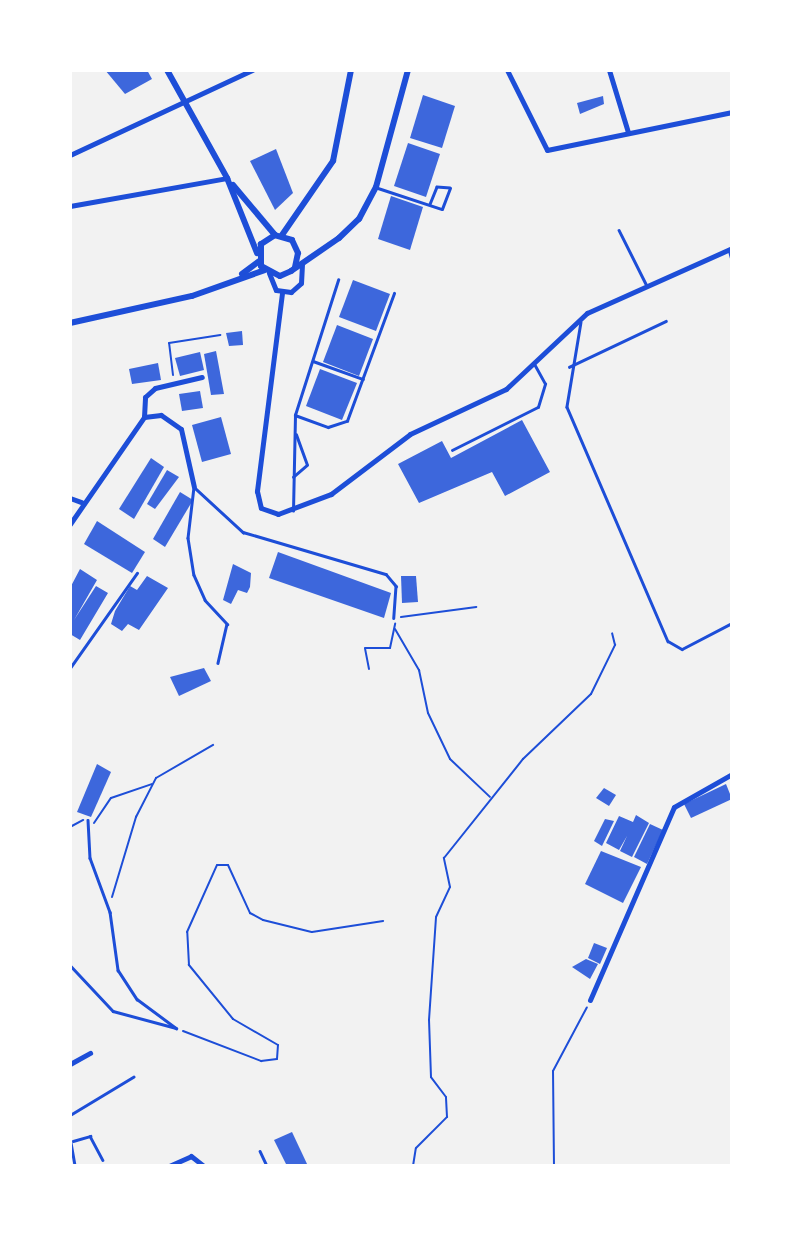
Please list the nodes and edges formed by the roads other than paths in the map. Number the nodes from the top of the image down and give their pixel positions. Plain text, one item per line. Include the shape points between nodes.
1 (167, 70) edge
2 (252, 70) edge
3 (351, 70) edge
4 (408, 70) edge
5 (507, 70) edge
6 (609, 70) edge
7 (186, 105) junction
8 (732, 112) edge
9 (628, 132) junction
10 (70, 155) edge
11 (228, 178) junction
12 (376, 187) junction
13 (430, 204) junction
14 (70, 206) edge
15 (619, 230) dead end
16 (279, 235) junction
17 (730, 248) edge
18 (258, 258) junction
19 (732, 260) edge
20 (302, 262) junction
21 (295, 267) junction
22 (267, 272) junction
23 (241, 276) junction
24 (338, 281) dead end
25 (646, 284) junction
26 (282, 293) junction
27 (394, 293) dead end
28 (587, 313) junction
29 (666, 321) dead end
30 (70, 323) edge
31 (312, 361) junction
32 (534, 364) junction
33 (569, 367) junction
34 (202, 377) dead end
35 (363, 379) junction
36 (295, 415) junction
37 (144, 417) junction
38 (294, 432) junction
39 (452, 450) dead end
40 (292, 478) junction
41 (194, 487) junction
42 (70, 498) edge
43 (81, 502) junction
44 (293, 511) junction
45 (70, 524) edge
46 (137, 573) dead end
47 (394, 618) road end
48 (732, 623) edge
49 (218, 663) dead end
50 (70, 668) edge
51 (732, 774) edge
52 (88, 820) road end
53 (70, 965) edge
54 (590, 1000) road end
55 (90, 1053) dead end
56 (70, 1065) edge
57 (133, 1077) dead end
58 (70, 1115) edge
59 (70, 1137) edge
60 (73, 1141) junction
61 (260, 1151) dead end
62 (103, 1160) dead end
63 (204, 1165) edge
64 (75, 1166) edge
65 (169, 1166) edge
66 (267, 1166) edge

1 - 7 street
2 - 7 street
3 - 16 street via 333,161
4 - 12 street
5 - 9 street via 541,145 555,150
6 - 9 street
7 - 10 street
7 - 11 street
8 - 9 street
11 - 14 street
11 - 16 street
11 - 18 street
12 - 13 lane
12 - 20 street via 351,228
13 - 13 lane via 437,187 450,188 447,207
15 - 25 lane
16 - 18 street
16 - 21 street via 297,248
17 - 19 lane
17 - 25 street
18 - 22 street
18 - 23 street
20 - 21 street
20 - 26 street via 298,287
21 - 22 street
22 - 23 street
22 - 26 street via 272,287
23 - 30 street via 192,296
24 - 31 lane
25 - 28 street
26 - 44 street via 258,468 261,508
27 - 35 lane
28 - 32 street via 552,340
28 - 33 lane
29 - 33 lane
31 - 35 lane
31 - 36 lane
32 - 39 lane via 544,384 538,407
32 - 44 street via 506,389 410,434 331,494
33 - 48 lane via 567,407 668,640 682,649
34 - 37 street via 145,397
35 - 36 lane via 347,421 338,426
36 - 38 lane
37 - 41 street via 161,415 181,429
37 - 43 street
38 - 40 lane
38 - 40 lane via 306,470
40 - 44 lane
41 - 47 lane via 243,533 386,574 396,586
41 - 49 lane via 188,538 194,575 227,624
42 - 43 street
43 - 45 street
46 - 50 lane
51 - 54 street via 674,807
52 - 53 lane via 87,832 125,985 176,1028 113,1011
55 - 56 street
57 - 58 lane
59 - 60 lane
60 - 62 lane via 90,1136
60 - 64 lane
61 - 66 lane
63 - 65 street via 191,1156

